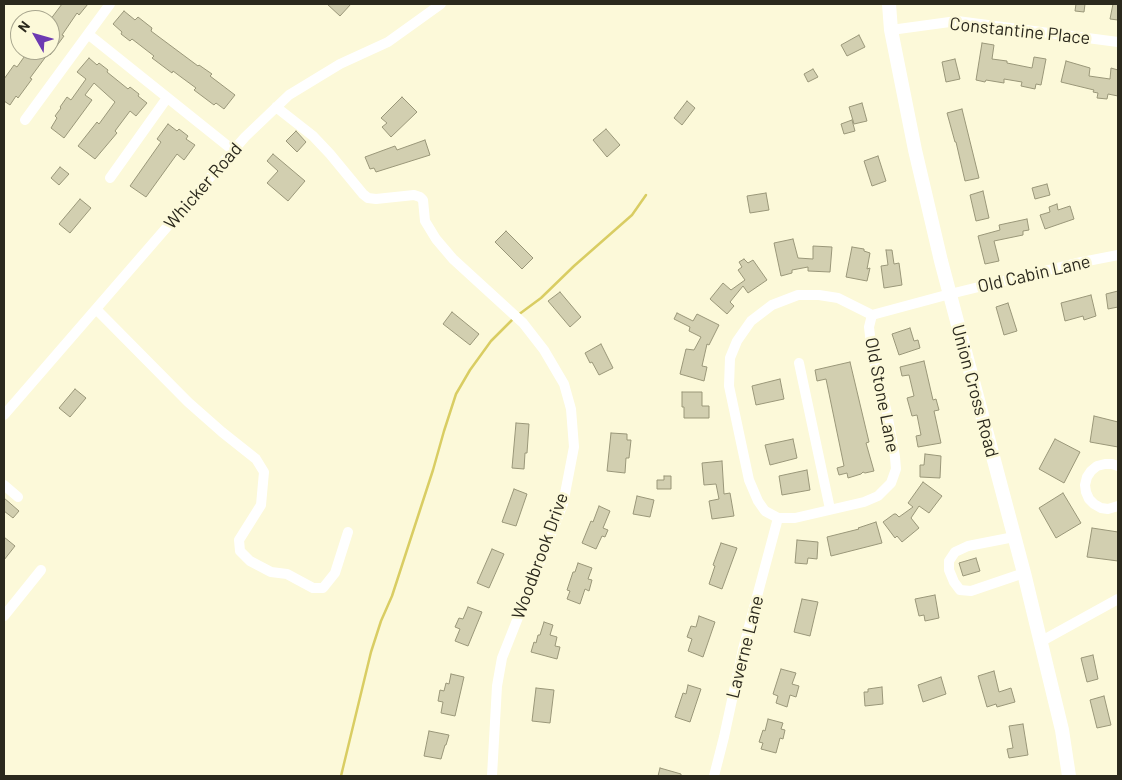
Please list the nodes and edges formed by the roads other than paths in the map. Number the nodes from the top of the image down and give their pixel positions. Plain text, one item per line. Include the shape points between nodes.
1 (110, 4) edge
2 (441, 4) edge
3 (889, 4) edge
4 (891, 30) junction
5 (88, 34) junction
6 (1118, 42) edge
7 (167, 98) junction
8 (276, 107) junction
9 (25, 120) dead end
10 (234, 151) junction
11 (110, 178) dead end
12 (1118, 255) edge
13 (950, 294) junction
14 (96, 309) junction
15 (872, 315) junction
16 (799, 363) dead end
17 (4, 415) edge
18 (1118, 466) edge
19 (4, 485) edge
20 (18, 497) dead end
21 (1118, 506) edge
22 (830, 509) junction
23 (778, 518) junction
24 (348, 532) dead end
25 (1014, 537) junction
26 (41, 570) dead end
27 (1024, 573) junction
28 (1118, 600) edge
29 (4, 616) edge
30 (1040, 642) junction
31 (492, 776) edge
32 (714, 776) edge
33 (1069, 776) edge

1 - 5 street
2 - 8 street, Whicker Road via 388,42 340,64 289,95
3 - 4 main road, Union Cross Road
4 - 6 street, Constantine Place via 957,21
4 - 13 main road, Union Cross Road via 915,150
5 - 7 street
5 - 9 street
7 - 10 street
7 - 11 street
8 - 10 street, Whicker Road
8 - 31 street, Woodbrook Drive via 313,136 368,198 420,197 425,221 436,239 523,323 564,384 571,409 574,447 563,504 502,658 497,686
10 - 14 street, Whicker Road
12 - 13 street, Old Cabin Lane
13 - 15 street, Old Stone Lane
13 - 25 main road, Union Cross Road
14 - 17 street, Whicker Road
14 - 24 street via 188,402 256,460 264,472 261,505 239,540 240,551 250,561 271,572 287,574 313,588 323,588 335,573
15 - 22 street, Old Stone Lane via 869,327 872,353 887,413 896,469 891,483 878,496
15 - 23 street, Old Stone Lane via 838,298 798,295 772,305 751,321 737,341 730,358 728,386 738,435 758,502 765,511
16 - 22 street
18 - 21 street via 1097,466 1087,477 1086,485 1089,499 1100,508
19 - 20 street
22 - 23 street, Old Stone Lane via 795,518
23 - 32 street, Laverne Lane
25 - 27 main road, Union Cross Road
25 - 27 street via 968,546 955,552 949,560 949,570 960,590 971,592
26 - 29 street
27 - 30 main road, Union Cross Road
28 - 30 street
30 - 33 main road, Union Cross Road via 1062,730

